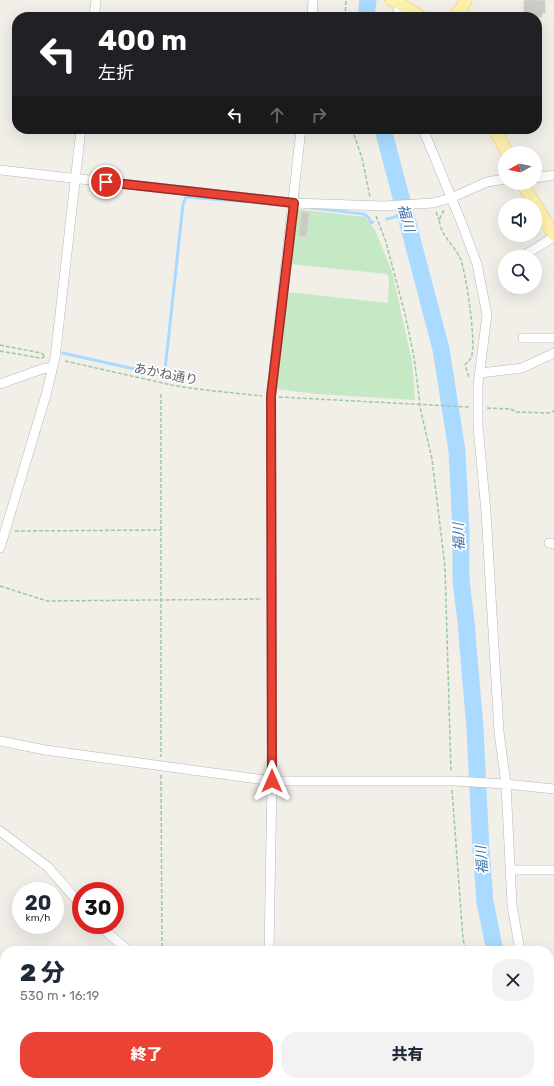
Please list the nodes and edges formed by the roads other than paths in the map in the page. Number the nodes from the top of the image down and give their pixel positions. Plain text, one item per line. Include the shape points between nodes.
1 (96, 0) edge
2 (313, 0) edge
3 (466, 0) edge
4 (395, 1) edge
5 (95, 12) edge
6 (312, 12) edge
7 (396, 12) edge
8 (413, 12) edge
9 (458, 12) edge
10 (80, 134) edge
11 (301, 134) edge
12 (425, 134) edge
13 (498, 134) edge
14 (504, 146) edge
15 (0, 170) edge
16 (554, 175) edge
17 (542, 177) edge
18 (75, 179) junction
19 (498, 180) edge
20 (526, 190) edge
21 (451, 198) junction
22 (294, 203) junction
23 (554, 236) edge
24 (532, 250) edge
25 (523, 338) dead end
26 (554, 338) edge
27 (554, 354) edge
28 (53, 367) junction
29 (480, 373) junction
30 (0, 384) edge
31 (0, 548) edge
32 (0, 741) edge
33 (272, 781) junction
34 (502, 783) junction
35 (554, 789) edge
36 (0, 831) edge
37 (511, 870) junction
38 (554, 870) edge
39 (72, 894) edge
40 (108, 934) edge
41 (122, 946) edge
42 (269, 946) edge
43 (519, 946) edge

1 - 5 street
2 - 6 street
3 - 9 main road
4 - 7 street
4 - 8 main road
10 - 18 street
11 - 22 street
12 - 21 street
13 - 14 main road
15 - 18 street
16 - 17 street
18 - 22 street
18 - 28 street
19 - 21 street via 487,182
20 - 23 main road
21 - 22 street via 434,206
21 - 29 street via 477,264 484,296 487,315
22 - 33 street via 271,396
23 - 24 street
25 - 26 street
27 - 29 street via 522,368
28 - 30 street
28 - 31 street
29 - 34 street via 478,426 486,512
32 - 33 street via 45,750
33 - 34 street
33 - 42 street
34 - 35 street
34 - 37 street
36 - 39 street via 48,866
37 - 38 street
37 - 43 street via 512,905
40 - 41 street

